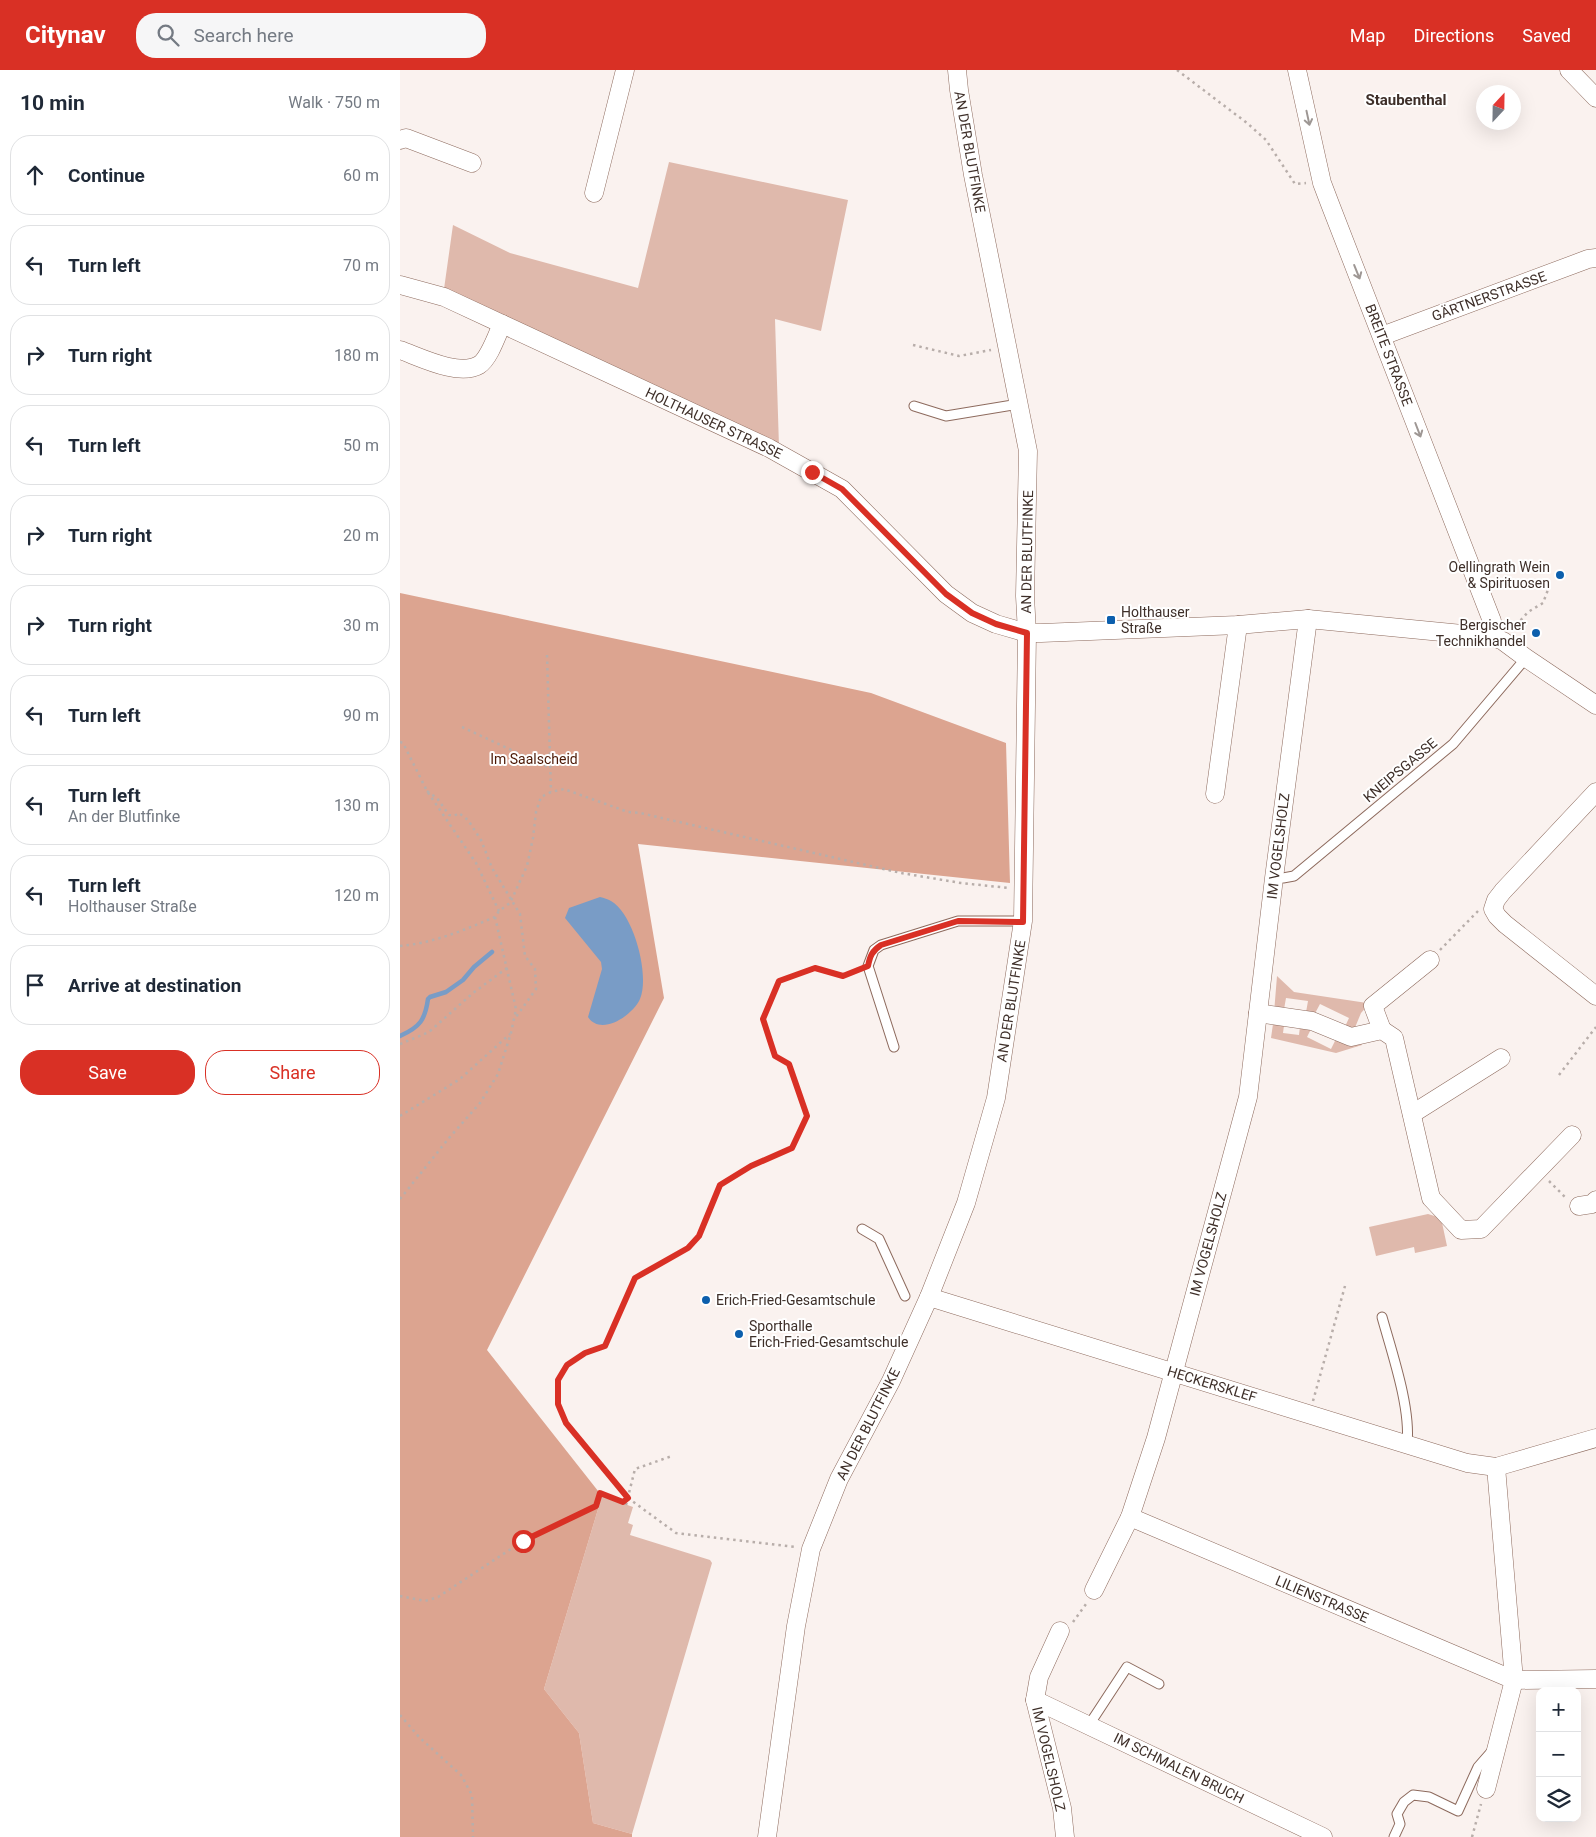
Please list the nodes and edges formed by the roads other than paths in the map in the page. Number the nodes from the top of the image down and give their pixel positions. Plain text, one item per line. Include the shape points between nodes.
1 (625, 70) edge
2 (957, 70) edge
3 (1297, 70) edge
4 (1569, 70) edge
5 (1596, 98) edge
6 (400, 140) edge
7 (472, 164) dead end
8 (594, 194) dead end
9 (1596, 258) edge
10 (400, 285) edge
11 (502, 324) junction
12 (1382, 336) junction
13 (400, 350) edge
14 (1019, 404) junction
15 (914, 406) dead end
16 (1308, 619) junction
17 (1238, 625) junction
18 (1027, 633) junction
19 (1498, 639) junction
20 (1526, 658) junction
21 (1596, 705) edge
22 (1596, 792) edge
23 (1215, 794) dead end
24 (1274, 878) junction
25 (1023, 922) junction
26 (1430, 960) road end
27 (1596, 996) edge
28 (1258, 1013) junction
29 (1382, 1030) junction
30 (894, 1047) dead end
31 (1501, 1058) dead end
32 (1412, 1114) junction
33 (1572, 1135) dead end
34 (1596, 1200) edge
35 (1572, 1202) road end
36 (862, 1229) dead end
37 (905, 1296) dead end
38 (929, 1297) junction
39 (1382, 1317) dead end
40 (1174, 1372) junction
41 (1596, 1438) edge
42 (1408, 1444) junction
43 (1496, 1467) junction
44 (1130, 1517) junction
45 (1094, 1590) road end
46 (1060, 1631) road end
47 (1596, 1679) edge
48 (1514, 1680) junction
49 (1159, 1684) dead end
50 (1035, 1700) junction
51 (1089, 1725) junction
52 (1495, 1748) junction
53 (1486, 1789) road end
54 (1301, 1832) edge
55 (767, 1837) edge
56 (1065, 1837) edge
57 (1323, 1837) edge
58 (1394, 1837) edge

1 - 8 street
2 - 14 street, AN DER BLUTFINKE via 973,175
3 -> 12 street, BREITE STRASSE via 1322,183
4 - 5 street
6 - 7 street via 406,138
9 - 12 street, GÄRTNERSTRASSE
10 - 11 street, HOLTHAUSER STRASSE via 444,297
11 - 13 street via 487,356 480,365 467,369 456,369
11 - 18 street, HOLTHAUSER STRASSE via 769,448 835,485 946,594 972,613
12 -> 19 street, BREITE STRASSE
14 - 15 lane via 946,416
14 - 18 street, AN DER BLUTFINKE via 1028,451 1024,596
16 - 17 street, HOLTHAUSER STRASSE
16 - 19 street, HOLTHAUSER STRASSE
16 - 24 street, IM VOGELSHOLZ
17 - 18 street, HOLTHAUSER STRASSE
17 - 23 street
18 - 25 street, AN DER BLUTFINKE
19 - 20 street
20 - 21 street
20 - 24 lane, KNEIPSGASSE via 1453,744 1294,876
22 - 27 street via 1496,900 1493,909 1497,916
24 - 28 street, IM VOGELSHOLZ
25 - 30 lane via 958,921 874,950 868,966
25 - 38 street, AN DER BLUTFINKE via 996,1098 966,1203
26 - 29 street via 1373,1006
28 - 29 street via 1312,1021 1351,1038
28 - 40 street, IM VOGELSHOLZ via 1248,1097
29 - 32 street via 1394,1038
31 - 32 street
32 - 33 street via 1431,1198 1461,1230 1481,1229
34 - 35 street via 1592,1204
36 - 37 lane via 879,1239
38 - 40 street, HECKERSKLEF
38 - 55 street, AN DER BLUTFINKE via 891,1381 839,1479 811,1549 796,1626
39 - 42 lane via 1407,1418
40 - 42 street, HECKERSKLEF
40 - 44 street, IM VOGELSHOLZ
41 - 43 street, HECKERSKLEF
42 - 43 street, HECKERSKLEF via 1467,1463
43 - 48 street
44 - 45 street, IM VOGELSHOLZ
44 - 48 street, LILIENSTRASSE
46 - 50 street, IM VOGELSHOLZ via 1039,1677
47 - 48 street, LILIENSTRASSE
48 - 52 street
49 - 51 lane via 1127,1667
50 - 51 street, IM SCHMALEN BRUCH
50 - 56 street, IM VOGELSHOLZ via 1062,1808
51 - 54 street, IM SCHMALEN BRUCH
52 - 53 street
52 - 58 lane via 1478,1767 1458,1811 1429,1798 1413,1796 1404,1802 1397,1814 1400,1824
54 - 57 street, IM SCHMALEN BRUCH

